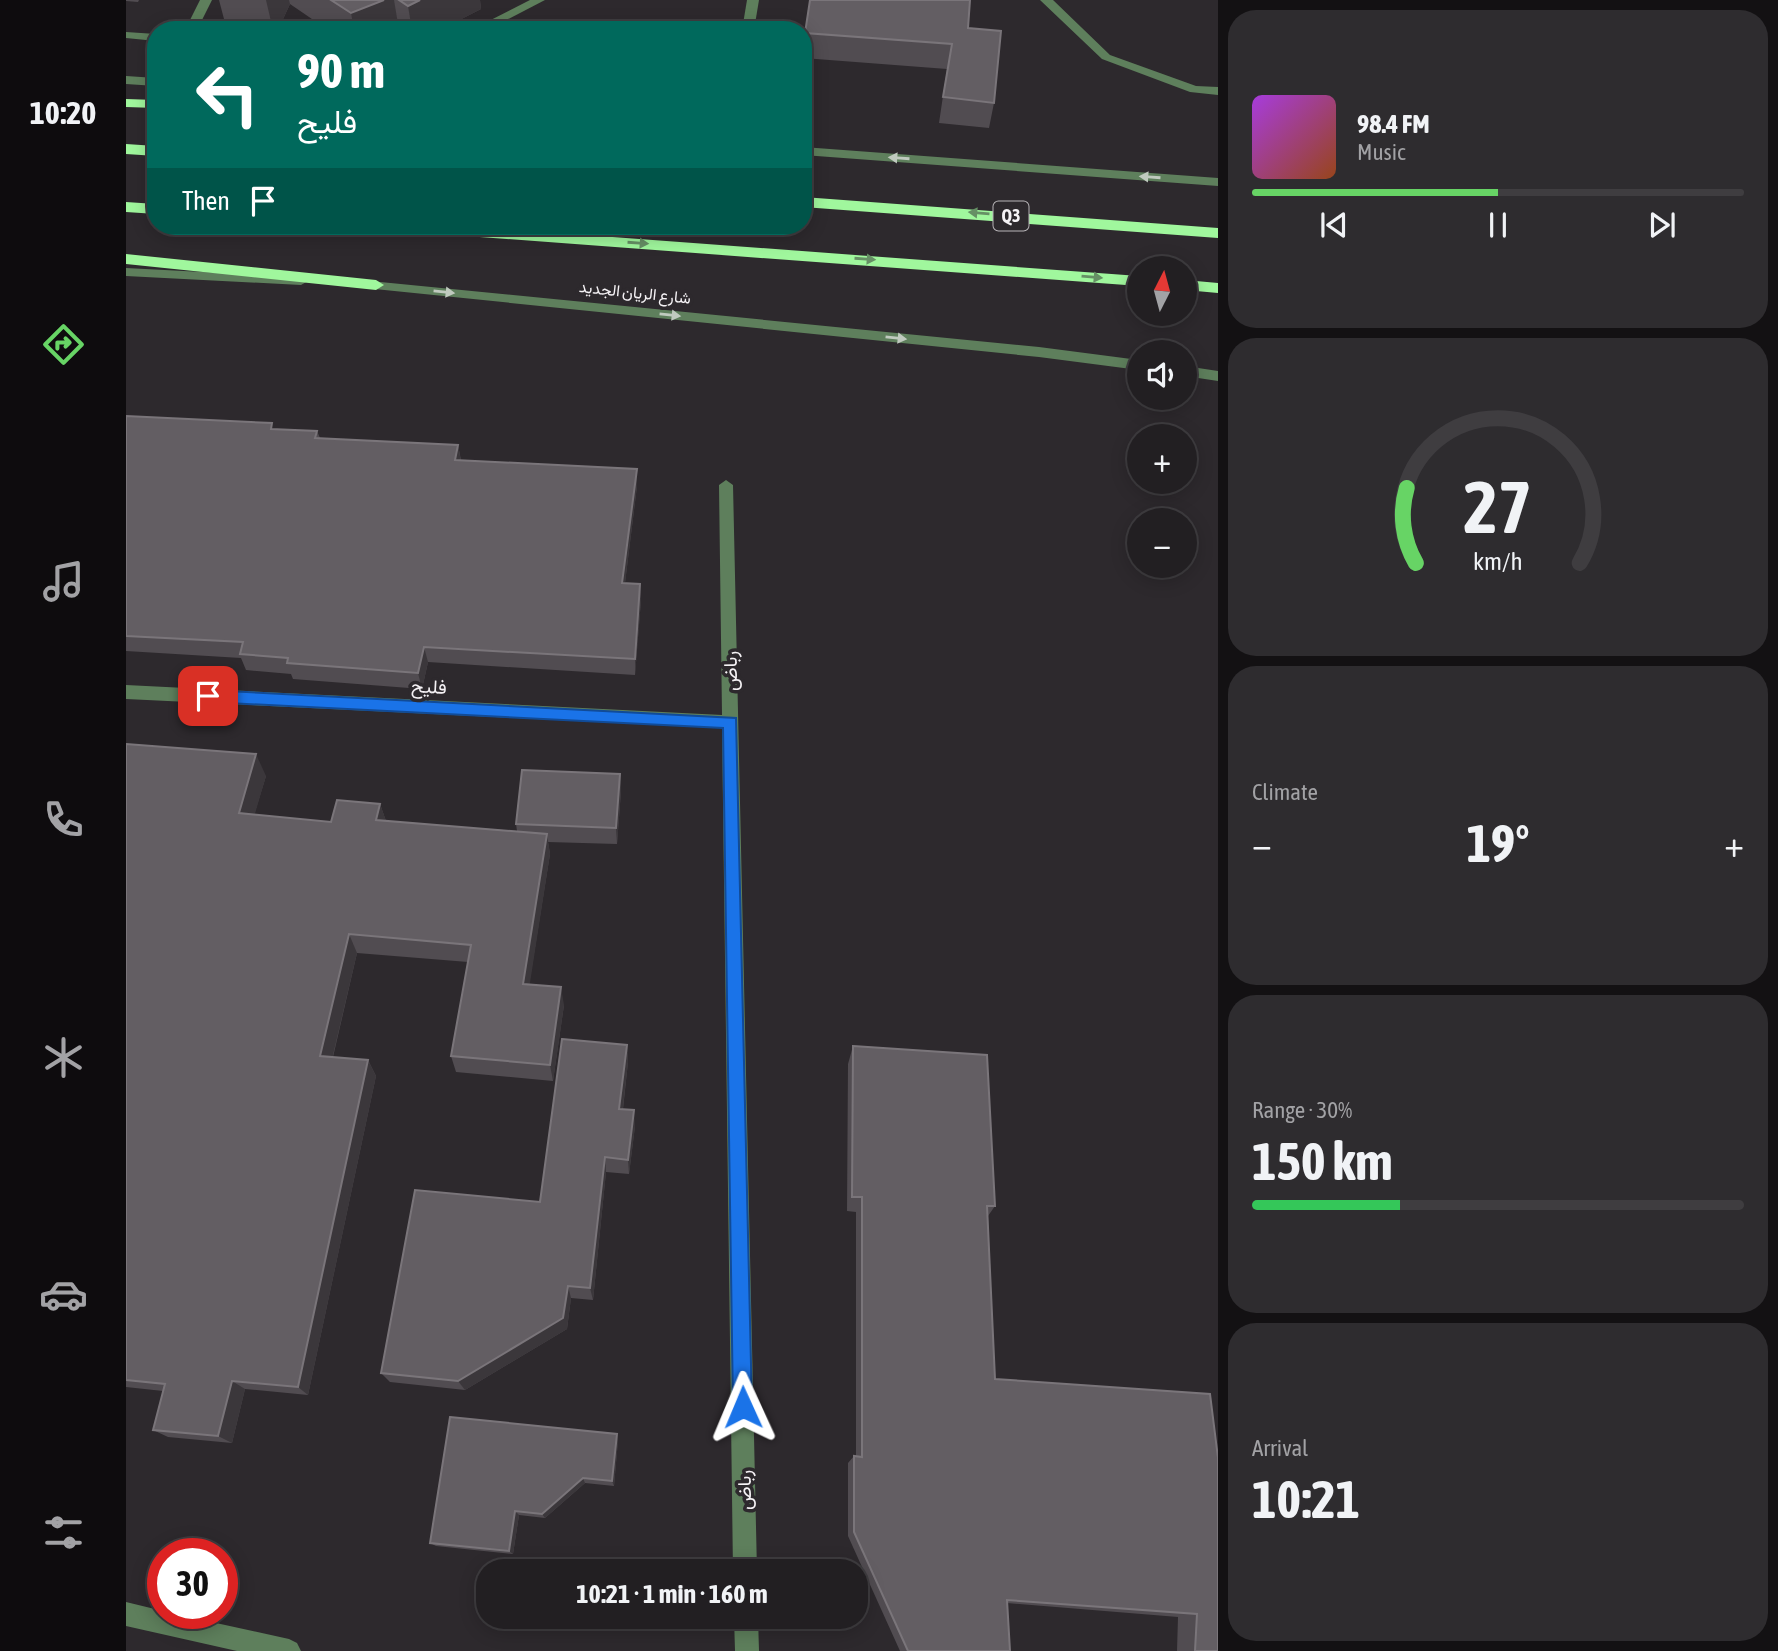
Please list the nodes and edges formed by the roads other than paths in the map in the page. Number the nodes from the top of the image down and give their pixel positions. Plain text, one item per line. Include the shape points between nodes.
1 (206, 0) edge
2 (539, 0) edge
3 (752, 0) edge
4 (1046, 0) edge
5 (196, 21) edge
6 (496, 21) edge
7 (749, 21) edge
8 (126, 35) edge
9 (147, 37) edge
10 (126, 80) edge
11 (147, 81) edge
12 (1218, 91) edge
13 (126, 103) edge
14 (147, 104) edge
15 (126, 149) edge
16 (147, 150) edge
17 (812, 152) edge
18 (1218, 182) edge
19 (812, 203) edge
20 (126, 207) edge
21 (147, 208) edge
22 (1218, 233) edge
23 (520, 235) edge
24 (126, 259) edge
25 (126, 272) edge
26 (1127, 280) edge
27 (376, 285) junction
28 (1197, 286) edge
29 (1218, 288) edge
30 (1127, 363) edge
31 (1197, 373) edge
32 (1218, 376) edge
33 (726, 485) dead end
34 (126, 692) edge
35 (731, 722) junction
36 (745, 1559) edge
37 (126, 1614) edge
38 (746, 1629) edge
39 (289, 1651) edge
40 (747, 1651) edge

1 - 5 street
2 - 6 street
3 - 7 street
4 - 12 street via 1106,57 1194,89
8 - 9 street
10 - 11 street
13 - 14 highway
15 - 16 highway
18 -> 17 street
22 -> 19 highway, Q3
20 - 21 highway
23 -> 26 highway
24 - 27 highway
25 - 27 street, شارع الريان الجديد
27 -> 30 street, شارع الريان الجديد
28 - 29 highway
31 - 32 street
33 - 35 street, رباض
34 - 35 street, فليح
35 - 36 street, رباض
37 - 39 street
38 - 40 street

